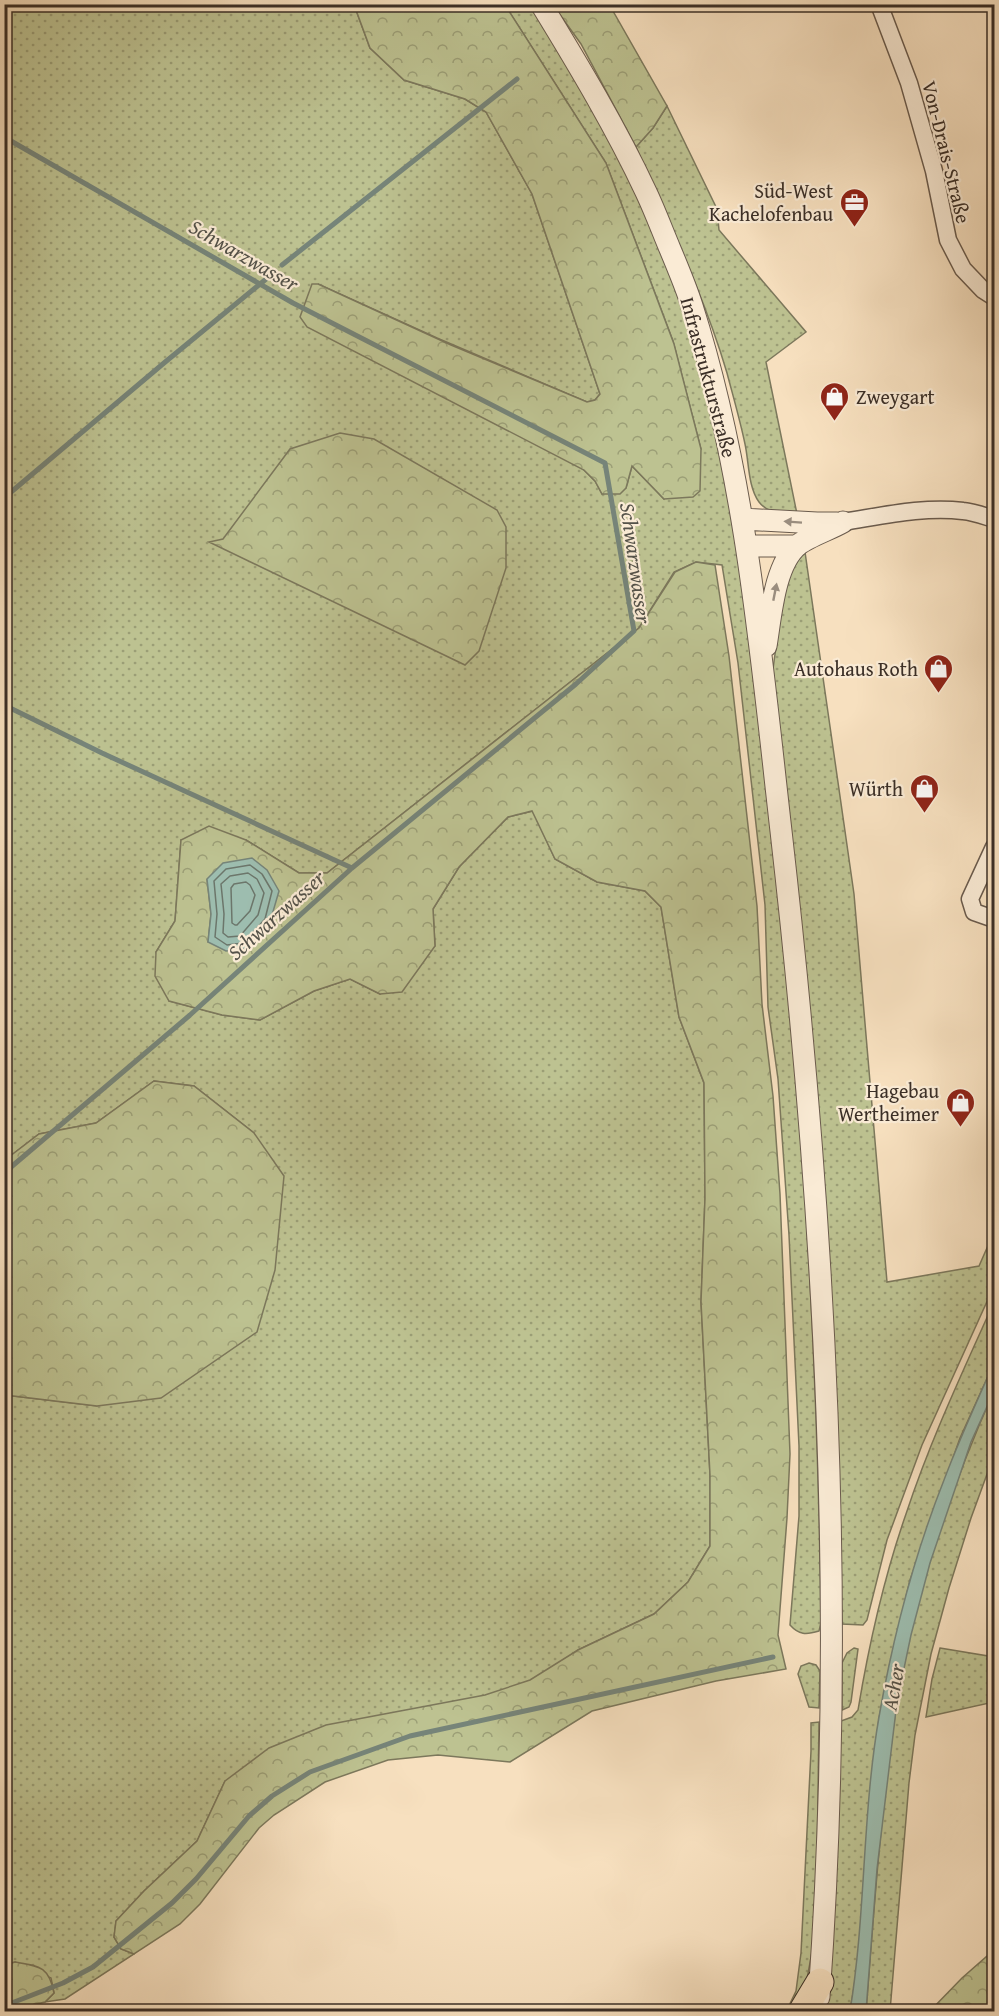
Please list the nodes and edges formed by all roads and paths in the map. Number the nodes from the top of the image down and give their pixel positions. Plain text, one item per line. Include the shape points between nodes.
1 (542, 4) edge
2 (879, 4) edge
3 (994, 297) edge
4 (742, 519) junction
5 (994, 519) edge
6 (843, 522) junction
7 (747, 546) junction
8 (797, 546) junction
9 (762, 670) junction
10 (994, 847) edge
11 (994, 919) edge
12 (820, 1982) junction
13 (802, 2012) edge
14 (818, 2012) edge

1 - 4 street, Infrastrukturstraße via 647,194 691,301 726,433
2 - 3 street, Von-Drais-Straße via 909,82 948,240 963,268
6 -> 4 street
4 - 7 street, Infrastrukturstraße
5 - 6 street via 964,511 937,510
6 - 8 street
7 - 8 street
7 - 9 street, Infrastrukturstraße
9 -> 8 street via 779,576
9 - 12 street, Infrastrukturstraße via 798,980 823,1323 832,1646
10 - 11 street via 970,899 974,912
12 - 13 main road
12 - 14 street, Infrastrukturstraße

